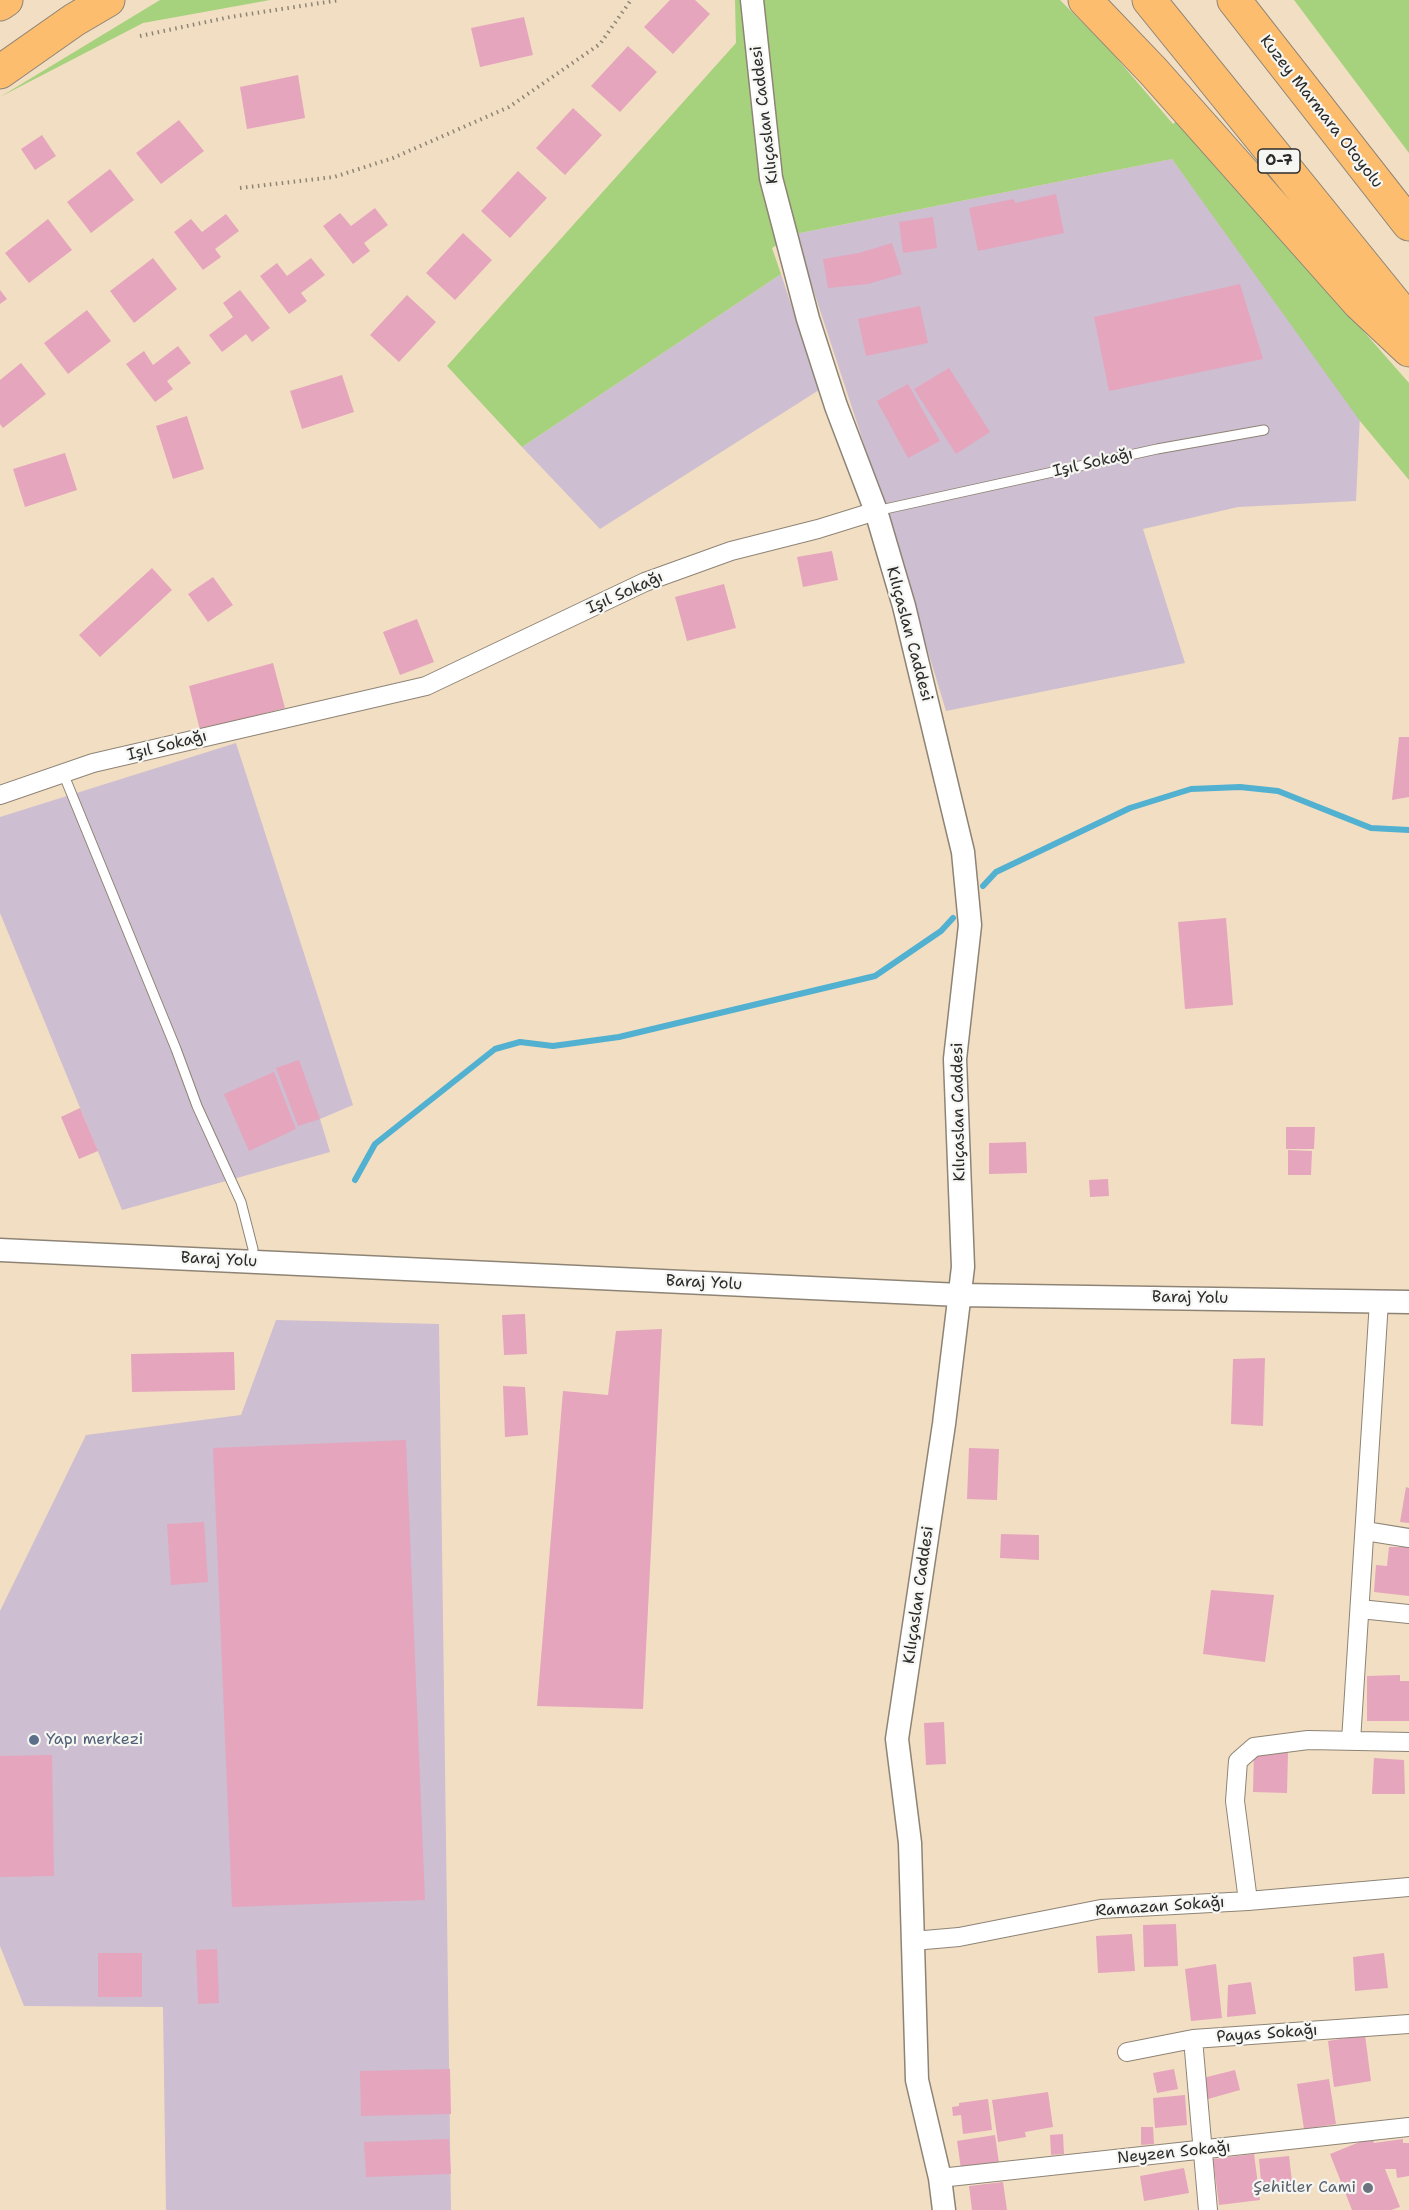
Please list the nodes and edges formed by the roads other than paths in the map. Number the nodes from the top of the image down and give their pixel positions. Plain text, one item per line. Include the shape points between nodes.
1 (6, 0) edge
2 (70, 0) edge
3 (108, 0) edge
4 (752, 0) edge
5 (1085, 0) edge
6 (1149, 0) edge
7 (1234, 0) edge
8 (0, 4) edge
9 (0, 55) edge
10 (0, 72) edge
11 (1409, 224) edge
12 (1409, 321) edge
13 (1409, 350) edge
14 (1264, 430) dead end
15 (876, 511) junction
16 (63, 773) junction
17 (0, 795) edge
18 (0, 1250) edge
19 (252, 1262) junction
20 (960, 1295) junction
21 (1378, 1301) junction
22 (1409, 1302) edge
23 (1365, 1531) junction
24 (1409, 1538) edge
25 (1360, 1609) junction
26 (1409, 1614) edge
27 (1351, 1741) junction
28 (1409, 1742) edge
29 (1409, 1887) edge
30 (1248, 1901) junction
31 (913, 1941) junction
32 (1409, 2024) edge
33 (1193, 2039) junction
34 (1127, 2052) dead end
35 (1409, 2127) edge
36 (1203, 2150) junction
37 (940, 2178) junction
38 (944, 2210) edge
39 (1208, 2210) edge

1 - 8 highway
2 - 9 highway
3 - 10 highway
4 - 15 street, Kılıçaslan Caddesi via 771,178 807,319
5 - 13 highway via 1359,303
6 - 12 highway, O-7
7 - 11 highway, Kuzey Marmara Otoyolu
14 - 15 lane, Işıl Sokağı via 1157,449
15 - 16 street, Işıl Sokağı via 731,551 645,582 426,686
15 - 20 street, Kılıçaslan Caddesi via 904,606 963,852 970,925 955,1059 963,1267
16 - 17 street, Işıl Sokağı
16 - 19 lane via 197,1106 240,1202 253,1249
18 - 19 street, Baraj Yolu
19 - 20 street, Baraj Yolu
20 - 21 street, Baraj Yolu
20 - 31 street, Kılıçaslan Caddesi via 897,1739 910,1843
21 - 22 street, Baraj Yolu
21 - 23 street
23 - 24 street
23 - 25 street
25 - 26 street
25 - 27 street
27 - 28 street
27 - 30 street via 1308,1740 1254,1747 1238,1761 1235,1801
29 - 30 street, Ramazan Sokağı
30 - 31 street, Ramazan Sokağı via 1101,1909 959,1937
31 - 37 street, Kılıçaslan Caddesi via 917,2080
32 - 33 street, Payas Sokağı
33 - 34 street, Payas Sokağı
33 - 36 street
35 - 36 street, Neyzen Sokağı
36 - 37 street, Neyzen Sokağı
36 - 39 street
37 - 38 street, Kılıçaslan Caddesi

